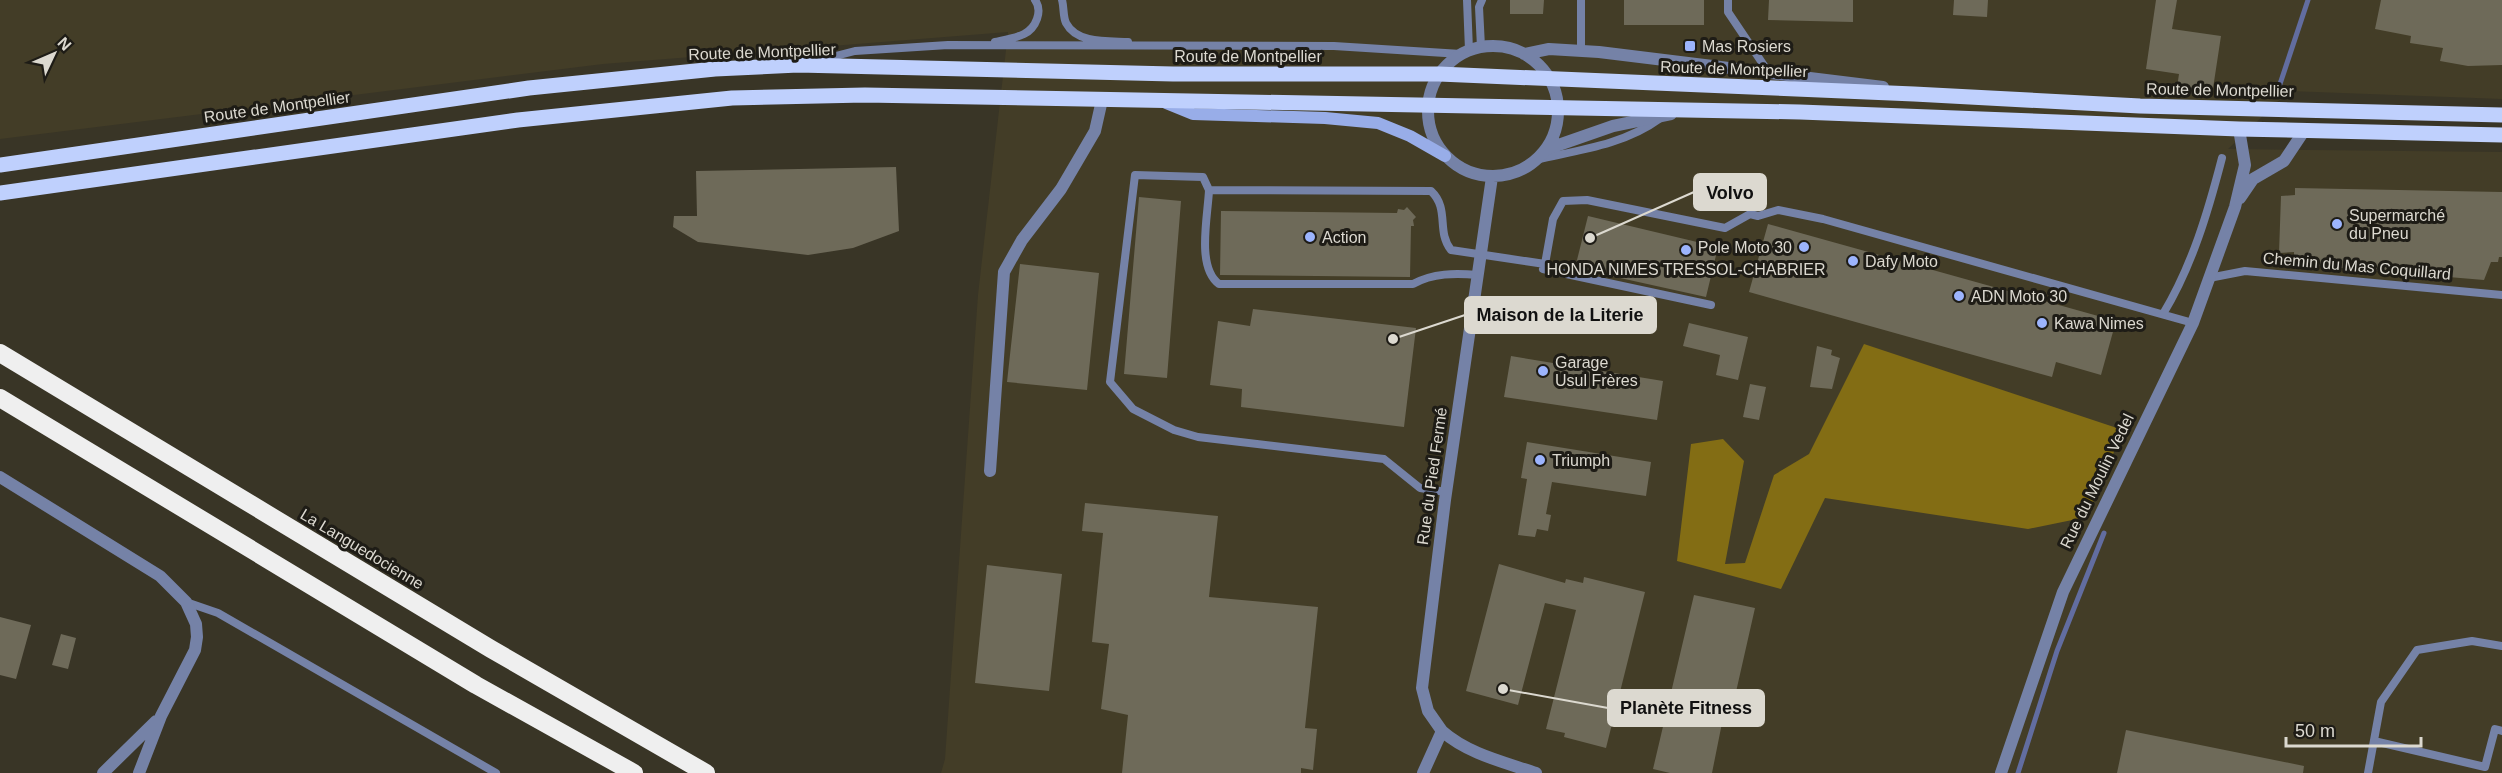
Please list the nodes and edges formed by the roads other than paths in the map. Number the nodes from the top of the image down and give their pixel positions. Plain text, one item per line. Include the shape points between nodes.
1 (1035, 0) edge
2 (1062, 0) edge
3 (1467, 0) edge
4 (1482, 0) edge
5 (1581, 0) edge
6 (1728, 0) edge
7 (985, 45) junction
8 (1149, 45) junction
9 (1471, 50) junction
10 (1581, 51) junction
11 (1524, 54) junction
12 (798, 65) junction
13 (1439, 74) junction
14 (1769, 74) junction
15 (1549, 79) junction
16 (1914, 94) junction
17 (1102, 100) junction
18 (1162, 101) junction
19 (1429, 105) junction
20 (1559, 109) junction
21 (1683, 112) junction
22 (2502, 115) edge
23 (2239, 129) junction
24 (2304, 130) junction
25 (2502, 135) edge
26 (1542, 154) junction
27 (1445, 156) junction
28 (2223, 158) dead end
29 (0, 165) edge
30 (1492, 177) junction
31 (1209, 190) junction
32 (0, 193) edge
33 (2235, 207) junction
34 (1481, 254) junction
35 (1545, 264) junction
36 (1478, 275) junction
37 (2209, 278) junction
38 (2502, 295) edge
39 (1711, 305) dead end
40 (2163, 314) junction
41 (2193, 323) junction
42 (0, 353) edge
43 (0, 398) edge
44 (990, 471) dead end
45 (0, 477) edge
46 (1446, 492) junction
47 (186, 602) junction
48 (2502, 646) edge
49 (161, 716) junction
50 (1442, 731) junction
51 (2502, 731) edge
52 (2374, 741) junction
53 (112, 768) edge
54 (103, 773) edge
55 (139, 773) edge
56 (496, 773) edge
57 (634, 773) edge
58 (706, 773) edge
59 (1423, 773) edge
60 (1536, 773) edge
61 (2001, 773) edge
62 (2368, 773) edge

1 - 7 lane via 1039,14 1026,34
2 - 8 lane via 1066,23 1076,34
3 - 9 lane
4 - 9 lane
5 - 10 lane
6 - 14 lane via 1728,12
7 - 8 lane
7 - 12 lane via 855,51
8 - 9 lane
9 - 11 street via 1495,46
9 - 13 street
10 - 11 street via 1549,49
10 - 14 street
11 - 15 street
12 - 13 main road, Route de Montpellier via 1173,74
12 - 29 main road, Route de Montpellier via 715,69 529,88
13 - 15 main road, Route de Montpellier
13 - 19 street
14 - 16 street
15 - 16 main road, Route de Montpellier
15 - 20 street
16 - 22 main road, Route de Montpellier via 2140,106
17 - 18 main road
17 - 32 main road via 865,95 732,98 518,120
17 - 44 street via 1095,131 1004,272
18 - 19 main road
18 - 27 street via 1193,114 1378,123
19 - 20 main road
19 - 27 street via 1432,133
20 - 21 main road
20 - 26 street via 1553,138
21 - 23 main road via 1800,112
21 - 26 street via 1613,126
23 - 24 main road
23 - 33 street, Rue du Moulin Vedel via 2245,165
24 - 25 main road
24 - 33 street, Rue du Moulin Vedel via 2284,161 2253,179
26 - 30 street via 1517,172
27 - 30 street via 1466,171
28 - 40 lane via 2208,214 2178,290
30 - 34 street, Rue du Pied Fermé
31 - 34 lane via 1431,191 1438,198 1444,219 1443,239 1451,250
31 - 36 lane via 1205,256 1210,274 1220,284 1413,284 1427,276
31 - 46 lane via 1203,177 1135,175 1110,382 1133,409 1198,437 1384,459 1420,488
33 - 37 street, Rue du Moulin Vedel
34 - 35 lane
34 - 36 street, Rue du Pied Fermé
35 - 39 lane via 1543,269
35 - 40 lane via 1553,219 1563,201 1587,200 1725,228 1750,214 1758,216 1778,210 1823,219
36 - 46 street, Rue du Pied Fermé
37 - 38 lane, Chemin du Mas Coquillard via 2245,271
37 - 41 street, Rue du Moulin Vedel
40 - 41 lane
41 - 61 street, Rue du Moulin Vedel via 2063,592
42 - 58 highway, La Languedocienne via 491,649
43 - 57 highway via 466,679
45 - 47 street via 160,576
46 - 50 street, Rue du Pied Fermé via 1422,688 1428,711
47 - 49 street via 196,624 195,650
47 - 56 lane via 218,613
48 - 52 lane via 2472,641 2417,650 2381,702
49 - 53 street
49 - 55 street
50 - 59 street
50 - 60 street via 1480,754
51 - 52 lane via 2494,729 2486,767
52 - 62 lane
53 - 54 street

